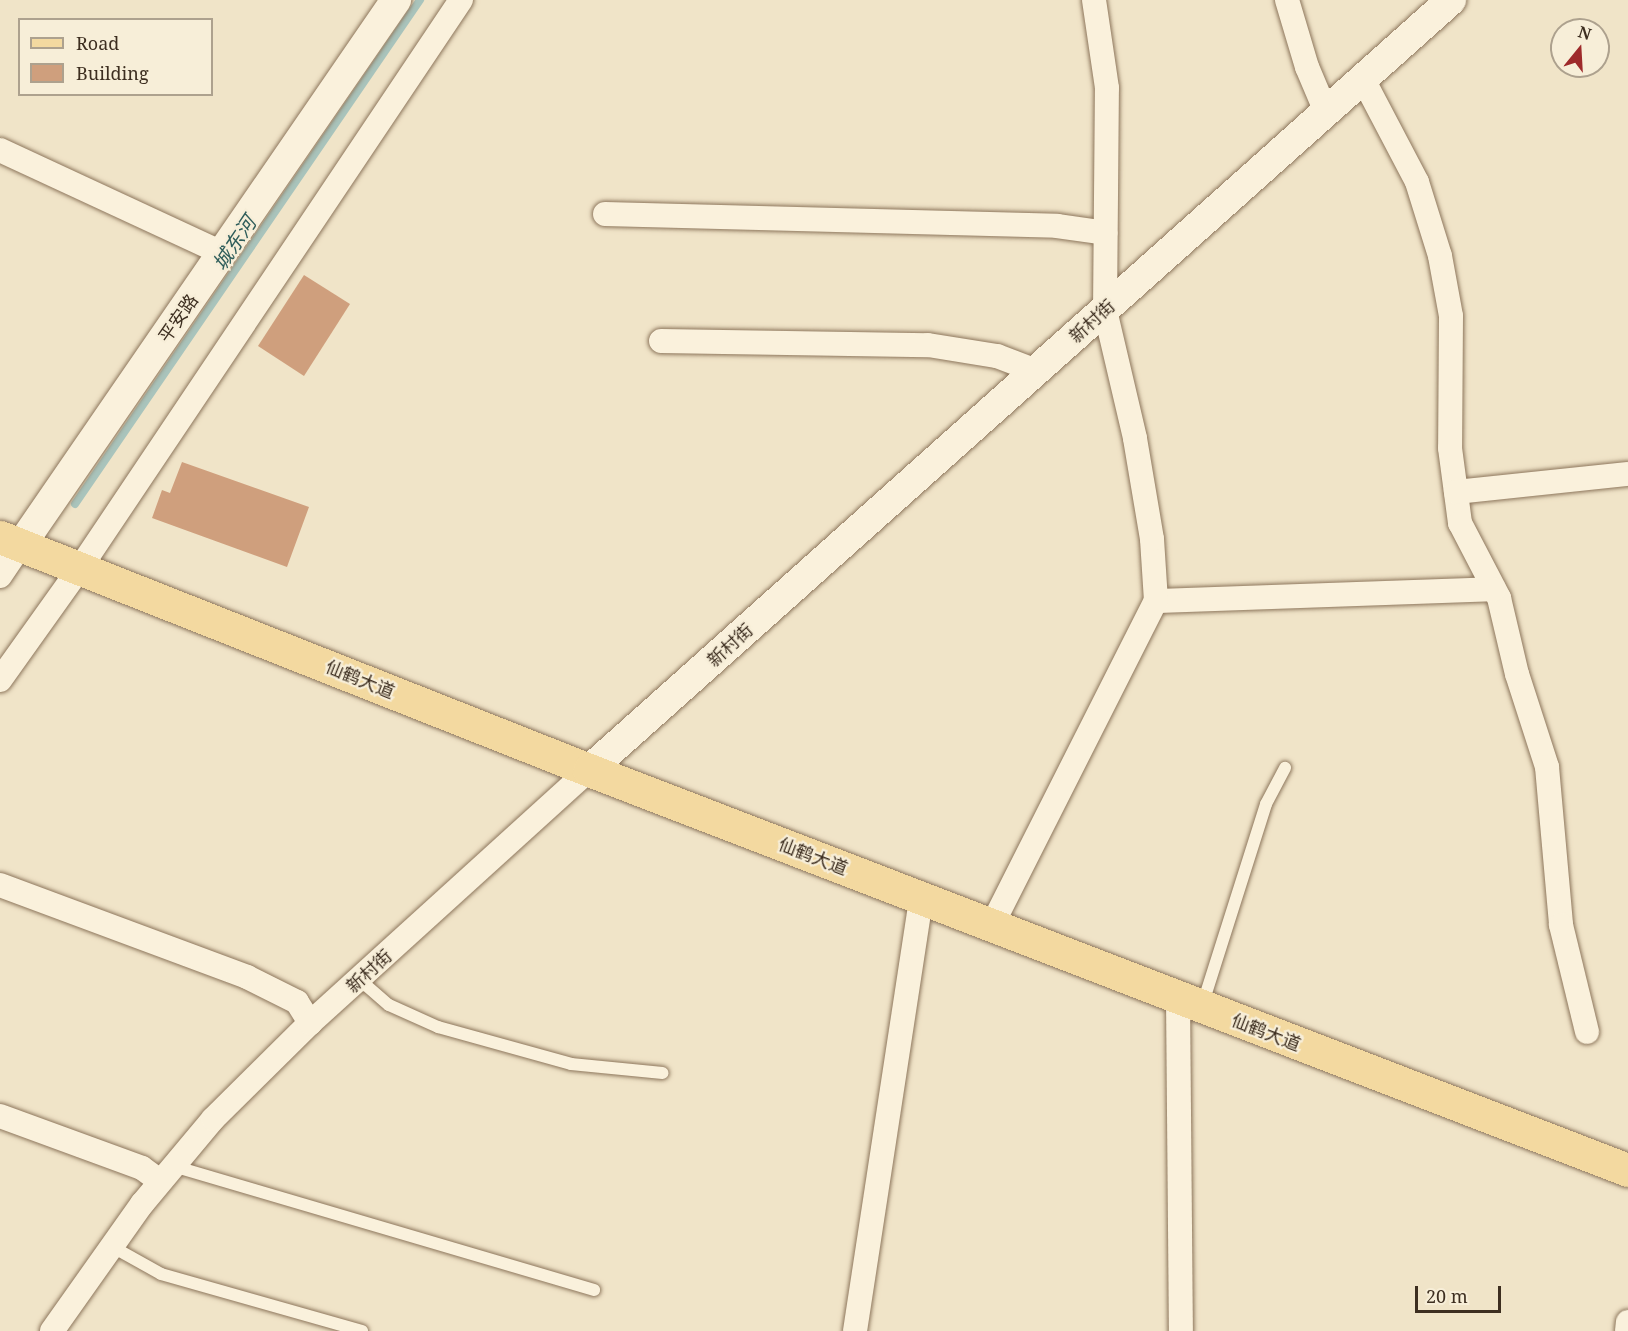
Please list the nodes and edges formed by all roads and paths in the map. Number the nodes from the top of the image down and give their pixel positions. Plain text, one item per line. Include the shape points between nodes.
1 (396, 0) edge
2 (461, 0) edge
3 (1094, 0) edge
4 (1287, 0) edge
5 (1451, 0) edge
6 (1363, 79) junction
7 (1326, 112) junction
8 (0, 150) edge
9 (605, 214) dead end
10 (1106, 233) junction
11 (222, 253) junction
12 (1105, 310) junction
13 (661, 341) dead end
14 (1036, 371) junction
15 (1628, 474) edge
16 (1456, 492) junction
17 (10, 541) edge
18 (80, 568) junction
19 (0, 576) edge
20 (1494, 589) junction
21 (1156, 601) junction
22 (0, 680) edge
23 (1285, 768) dead end
24 (589, 770) junction
25 (0, 885) edge
26 (921, 898) junction
27 (992, 925) junction
28 (360, 980) junction
29 (1190, 1002) junction
30 (310, 1023) junction
31 (1587, 1032) dead end
32 (663, 1073) dead end
33 (0, 1116) edge
34 (1628, 1170) edge
35 (166, 1173) junction
36 (111, 1246) junction
37 (594, 1290) dead end
38 (1628, 1322) edge
39 (52, 1331) edge
40 (362, 1331) edge
41 (855, 1331) edge
42 (1181, 1331) edge
43 (1627, 1331) edge

1 - 11 street, 平安路
2 - 18 street
3 - 10 street via 1107,88
4 - 7 street via 1307,67
5 - 6 street, 新村街
6 - 7 street, 新村街
6 - 16 street via 1417,182 1440,256 1451,316 1450,436
7 - 12 street, 新村街
8 - 11 street
9 - 10 street via 1057,226
10 - 12 street
11 - 17 street, 平安路
12 - 14 street, 新村街
12 - 21 street via 1135,438 1152,539
13 - 14 street via 928,345 998,356
14 - 24 street, 新村街
15 - 16 street
16 - 20 street via 1460,523
17 - 18 main road, 仙鹤大道
17 - 19 street, 平安路
18 - 22 street
18 - 24 main road, 仙鹤大道
20 - 21 street
20 - 31 street via 1547,768 1561,925
21 - 27 street
23 - 29 lane via 1266,804
24 - 26 main road, 仙鹤大道
24 - 28 street, 新村街
25 - 30 street via 247,977 297,1002
26 - 27 main road, 仙鹤大道
26 - 41 street
27 - 29 main road, 仙鹤大道
28 - 30 street, 新村街
28 - 32 lane via 389,1005 438,1027 571,1064
29 - 34 main road, 仙鹤大道
29 - 42 street
30 - 35 street, 新村街
33 - 35 street via 142,1168
35 - 36 street, 新村街
35 - 37 lane
36 - 39 street, 新村街
36 - 40 lane via 161,1274
38 - 43 street

